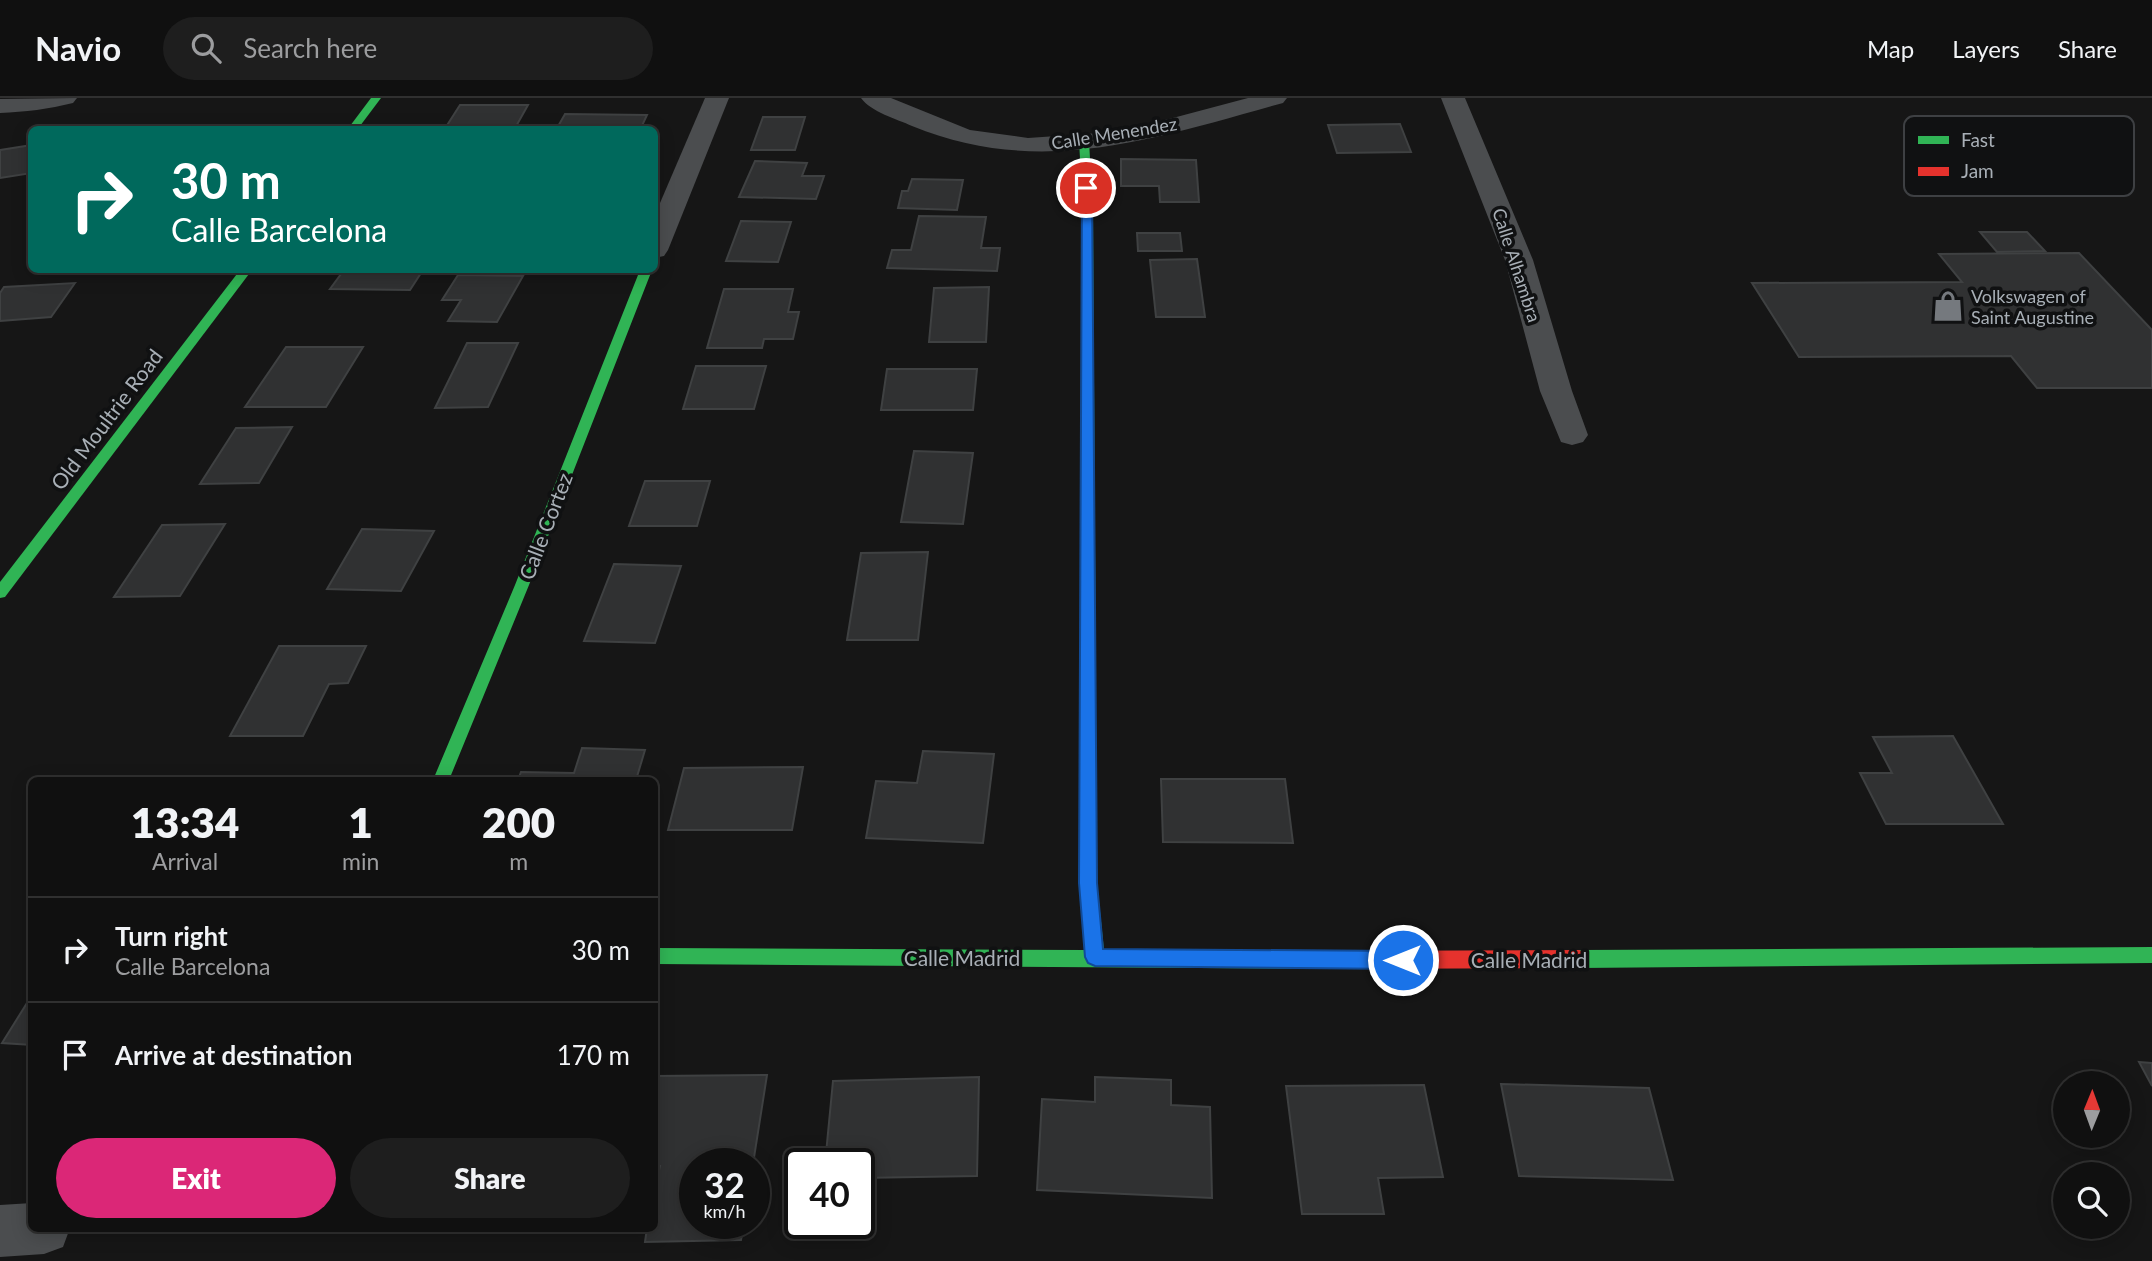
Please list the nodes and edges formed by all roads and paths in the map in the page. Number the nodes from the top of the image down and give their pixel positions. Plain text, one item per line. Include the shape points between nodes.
1 (65, 98) edge
2 (376, 98) edge
3 (717, 98) edge
4 (873, 98) edge
5 (1275, 98) edge
6 (1453, 98) edge
7 (0, 106) edge
8 (355, 126) edge
9 (1084, 141) junction
10 (658, 240) edge
11 (244, 273) edge
12 (645, 273) edge
13 (1572, 435) dead end
14 (0, 593) edge
15 (442, 777) edge
16 (2152, 955) edge
17 (658, 956) edge
18 (1095, 957) junction
19 (28, 1229) edge
20 (0, 1231) edge

1 - 7 street
2 - 8 street
3 - 10 street
4 - 9 street, Calle Menendez via 944,129 989,141 1043,145
5 - 9 street, Calle Menendez via 1177,124
6 - 13 street, Calle Alhambra via 1519,260
9 - 18 street via 1088,211 1088,883
11 - 14 street, Old Moultrie Road
12 - 15 street, Calle Cortez
16 - 18 street, Calle Madrid via 1417,960
17 - 18 street, Calle Madrid
19 - 20 street

